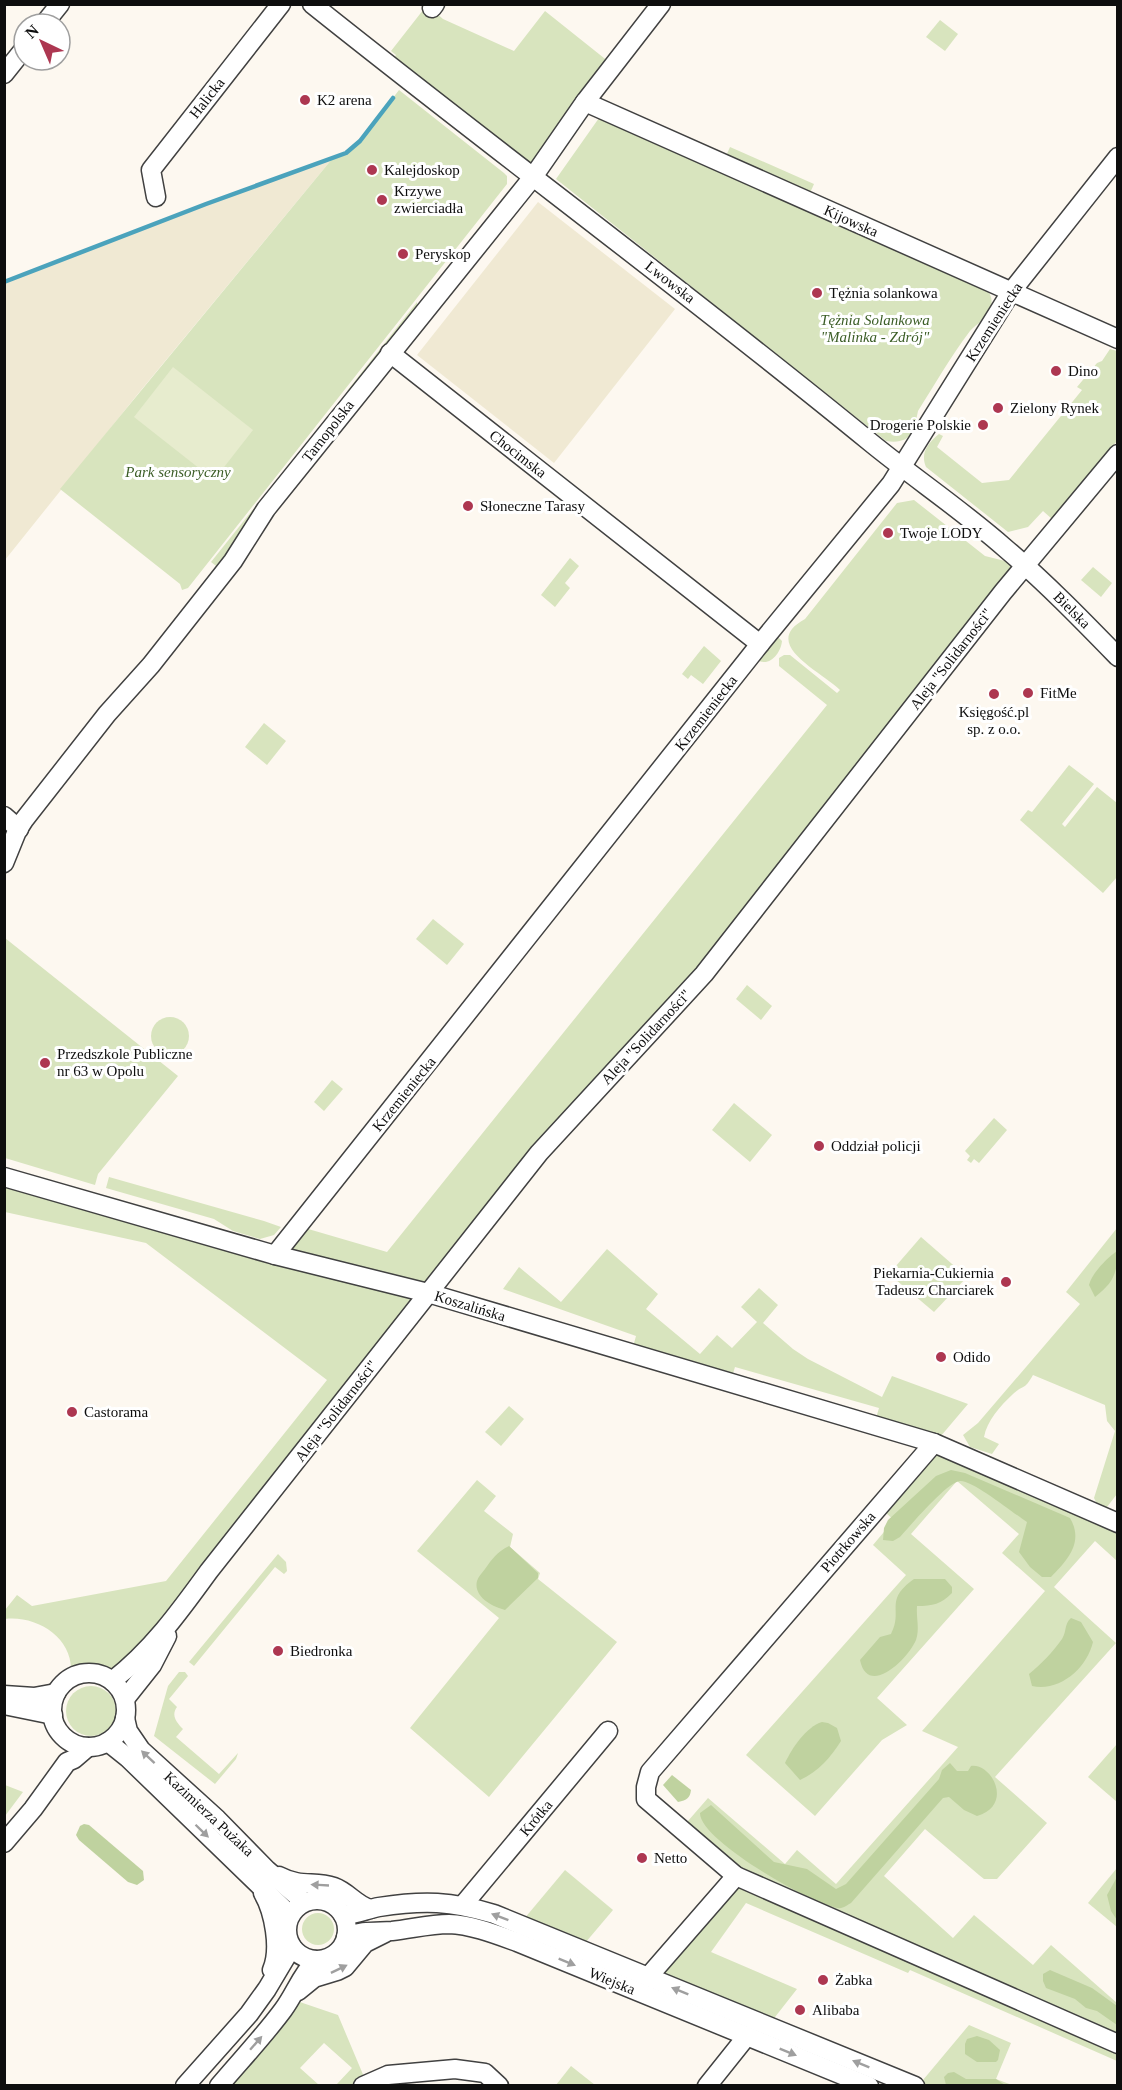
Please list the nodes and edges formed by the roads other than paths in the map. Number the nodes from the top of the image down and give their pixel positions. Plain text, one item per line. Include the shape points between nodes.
1 (281, 4) edge
2 (312, 4) edge
3 (661, 4) edge
4 (585, 102) junction
5 (1118, 156) edge
6 (533, 177) junction
7 (156, 197) dead end
8 (1011, 292) junction
9 (1118, 339) edge
10 (390, 353) junction
11 (1118, 454) edge
12 (902, 468) junction
13 (1024, 566) junction
14 (760, 645) junction
15 (1118, 657) edge
16 (4, 816) edge
17 (18, 829) junction
18 (4, 864) edge
19 (4, 1176) edge
20 (275, 1255) junction
21 (428, 1293) junction
22 (934, 1443) junction
23 (1118, 1523) edge
24 (174, 1619) junction
25 (112, 1681) junction
26 (56, 1693) junction
27 (4, 1695) edge
28 (125, 1700) junction
29 (4, 1705) edge
30 (53, 1715) junction
31 (125, 1718) junction
32 (608, 1731) dead end
33 (65, 1738) junction
34 (108, 1742) junction
35 (88, 1747) junction
36 (67, 1762) junction
37 (4, 1843) edge
38 (736, 1876) junction
39 (263, 1878) junction
40 (304, 1902) junction
41 (464, 1905) junction
42 (370, 1909) junction
43 (343, 1915) junction
44 (290, 1916) junction
45 (389, 1931) junction
46 (346, 1937) junction
47 (292, 1947) junction
48 (316, 1960) junction
49 (648, 1977) junction
50 (267, 1989) junction
51 (291, 1999) junction
52 (747, 2036) junction
53 (1118, 2044) edge
54 (185, 2085) edge
55 (219, 2085) edge
56 (363, 2085) edge
57 (499, 2085) edge
58 (707, 2085) edge
59 (869, 2085) edge
60 (915, 2085) edge

1 - 7 street, Halicka via 151,170
2 - 6 street, Lwowska
3 - 4 street, Tarnopolska
4 - 6 street, Tarnopolska
4 - 8 street, Kijowska
5 - 8 street, Krzemieniecka
6 - 10 street, Tarnopolska
6 - 12 street, Lwowska via 689,296
8 - 9 street, Kijowska
8 - 12 street, Krzemieniecka
10 - 14 street, Chocimska
10 - 17 street, Tarnopolska via 266,509 233,561
11 - 13 street, Aleja "Solidarności"
12 - 13 street, Lwowska
12 - 14 street, Krzemieniecka
13 - 15 street, Bielska
13 - 21 street, Aleja "Solidarności" via 704,974 539,1153
14 - 20 street, Krzemieniecka
16 - 17 street
17 - 18 street, Tarnopolska
19 - 20 street, Koszalińska
20 - 21 street, Koszalińska
21 - 22 street, Koszalińska
21 - 24 street, Aleja "Solidarności"
22 - 23 street
22 - 38 street, Piotrkowska via 650,1772 646,1799
24 - 25 street, Aleja "Solidarności"
24 - 28 street, Aleja "Solidarności" via 152,1665
25 - 26 street via 96,1674 79,1675
25 - 28 street
26 - 27 street via 34,1697
26 - 30 street
28 - 31 street
29 - 30 street
30 - 33 street
31 - 34 street via 116,1736
39 -> 31 street, Kazimierza Pużaka via 217,1819 141,1750 128,1731
32 - 41 street, Krótka
33 - 35 street
33 - 36 street
34 - 35 street
34 -> 39 street, Kazimierza Pużaka
35 - 36 street
36 - 37 street
38 - 49 street, Wiejska
38 - 53 street
39 - 40 street, Kazimierza Pużaka
42 -> 39 street via 337,1888
39 - 44 street, Kazimierza Pużaka
39 - 50 street via 277,1950
40 - 43 street via 322,1900
40 - 44 street
41 - 42 street, Wiejska via 422,1902
49 -> 41 street, Wiejska
42 - 43 street, Wiejska
43 - 46 street
44 - 47 street via 286,1932
45 - 46 street, Wiejska
51 -> 45 street via 310,1980 341,1969 365,1943
45 -> 52 street, Wiejska via 452,1924 490,1933
46 - 48 street via 335,1953
47 - 48 street via 298,1954
47 - 50 street
48 - 51 street via 302,1976
60 -> 49 street, Wiejska
50 - 54 street
55 -> 51 street
52 - 58 street
52 -> 59 street, Wiejska
56 - 57 street via 388,2075 455,2069 485,2073

